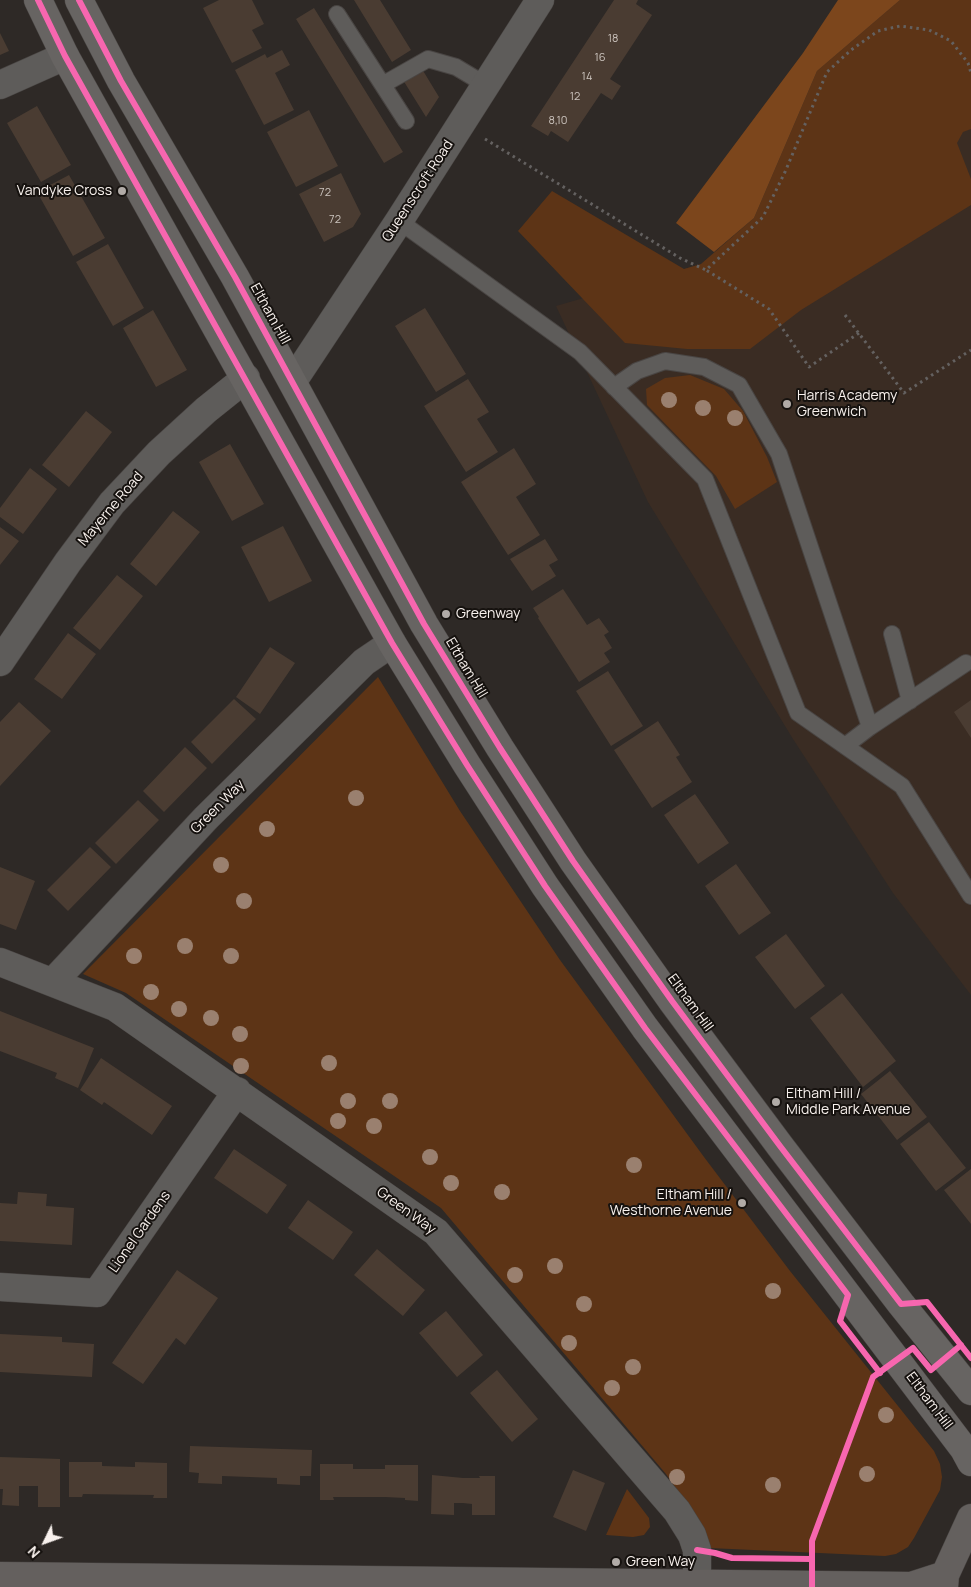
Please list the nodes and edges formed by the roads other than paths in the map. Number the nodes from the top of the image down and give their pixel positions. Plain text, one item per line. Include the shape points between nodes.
1 (38, 0) edge
2 (79, 0) edge
3 (540, 0) edge
4 (337, 14) dead end
5 (66, 56) junction
6 (384, 84) junction
7 (0, 85) edge
8 (486, 85) junction
9 (406, 121) dead end
10 (399, 221) junction
11 (246, 378) junction
12 (293, 381) junction
13 (614, 387) junction
14 (892, 634) dead end
15 (392, 643) junction
16 (0, 662) edge
17 (966, 663) dead end
18 (910, 701) junction
19 (870, 727) junction
20 (846, 746) junction
21 (971, 896) edge
22 (0, 962) edge
23 (53, 982) junction
24 (237, 1091) junction
25 (0, 1287) edge
26 (971, 1391) edge
27 (971, 1462) edge
28 (971, 1518) edge
29 (0, 1576) edge
30 (945, 1581) edge
31 (697, 1584) junction

1 - 5 main road, Eltham Hill
2 - 12 main road, Eltham Hill via 121,81
3 - 8 street, Queenscroft Road
4 - 6 lane
5 - 7 street
5 - 11 main road, Eltham Hill
6 - 8 lane via 428,59 456,67
6 - 9 lane
8 - 10 street, Queenscroft Road
10 - 12 street, Queenscroft Road
10 - 13 lane via 580,352
11 - 15 main road, Eltham Hill
11 - 16 street, Mayerne Road via 159,453 112,504
12 - 26 main road, Eltham Hill via 424,624 573,861 780,1146
13 - 19 lane via 637,371 665,361 704,367 738,385 779,454
13 - 20 lane via 705,479 798,713
14 - 18 lane
15 - 23 street, Green Way via 364,662 213,812
15 - 27 main road, Eltham Hill via 545,886 640,1020
17 - 18 lane
18 - 19 lane
19 - 20 lane
20 - 21 lane via 902,786
22 - 23 street, Green Way
23 - 24 street, Green Way via 115,1007
24 - 25 street, Lionel Gardens via 97,1293
24 - 31 street, Green Way via 436,1232 677,1511 697,1550
28 - 30 highway
29 - 31 highway
30 - 31 highway via 911,1586

